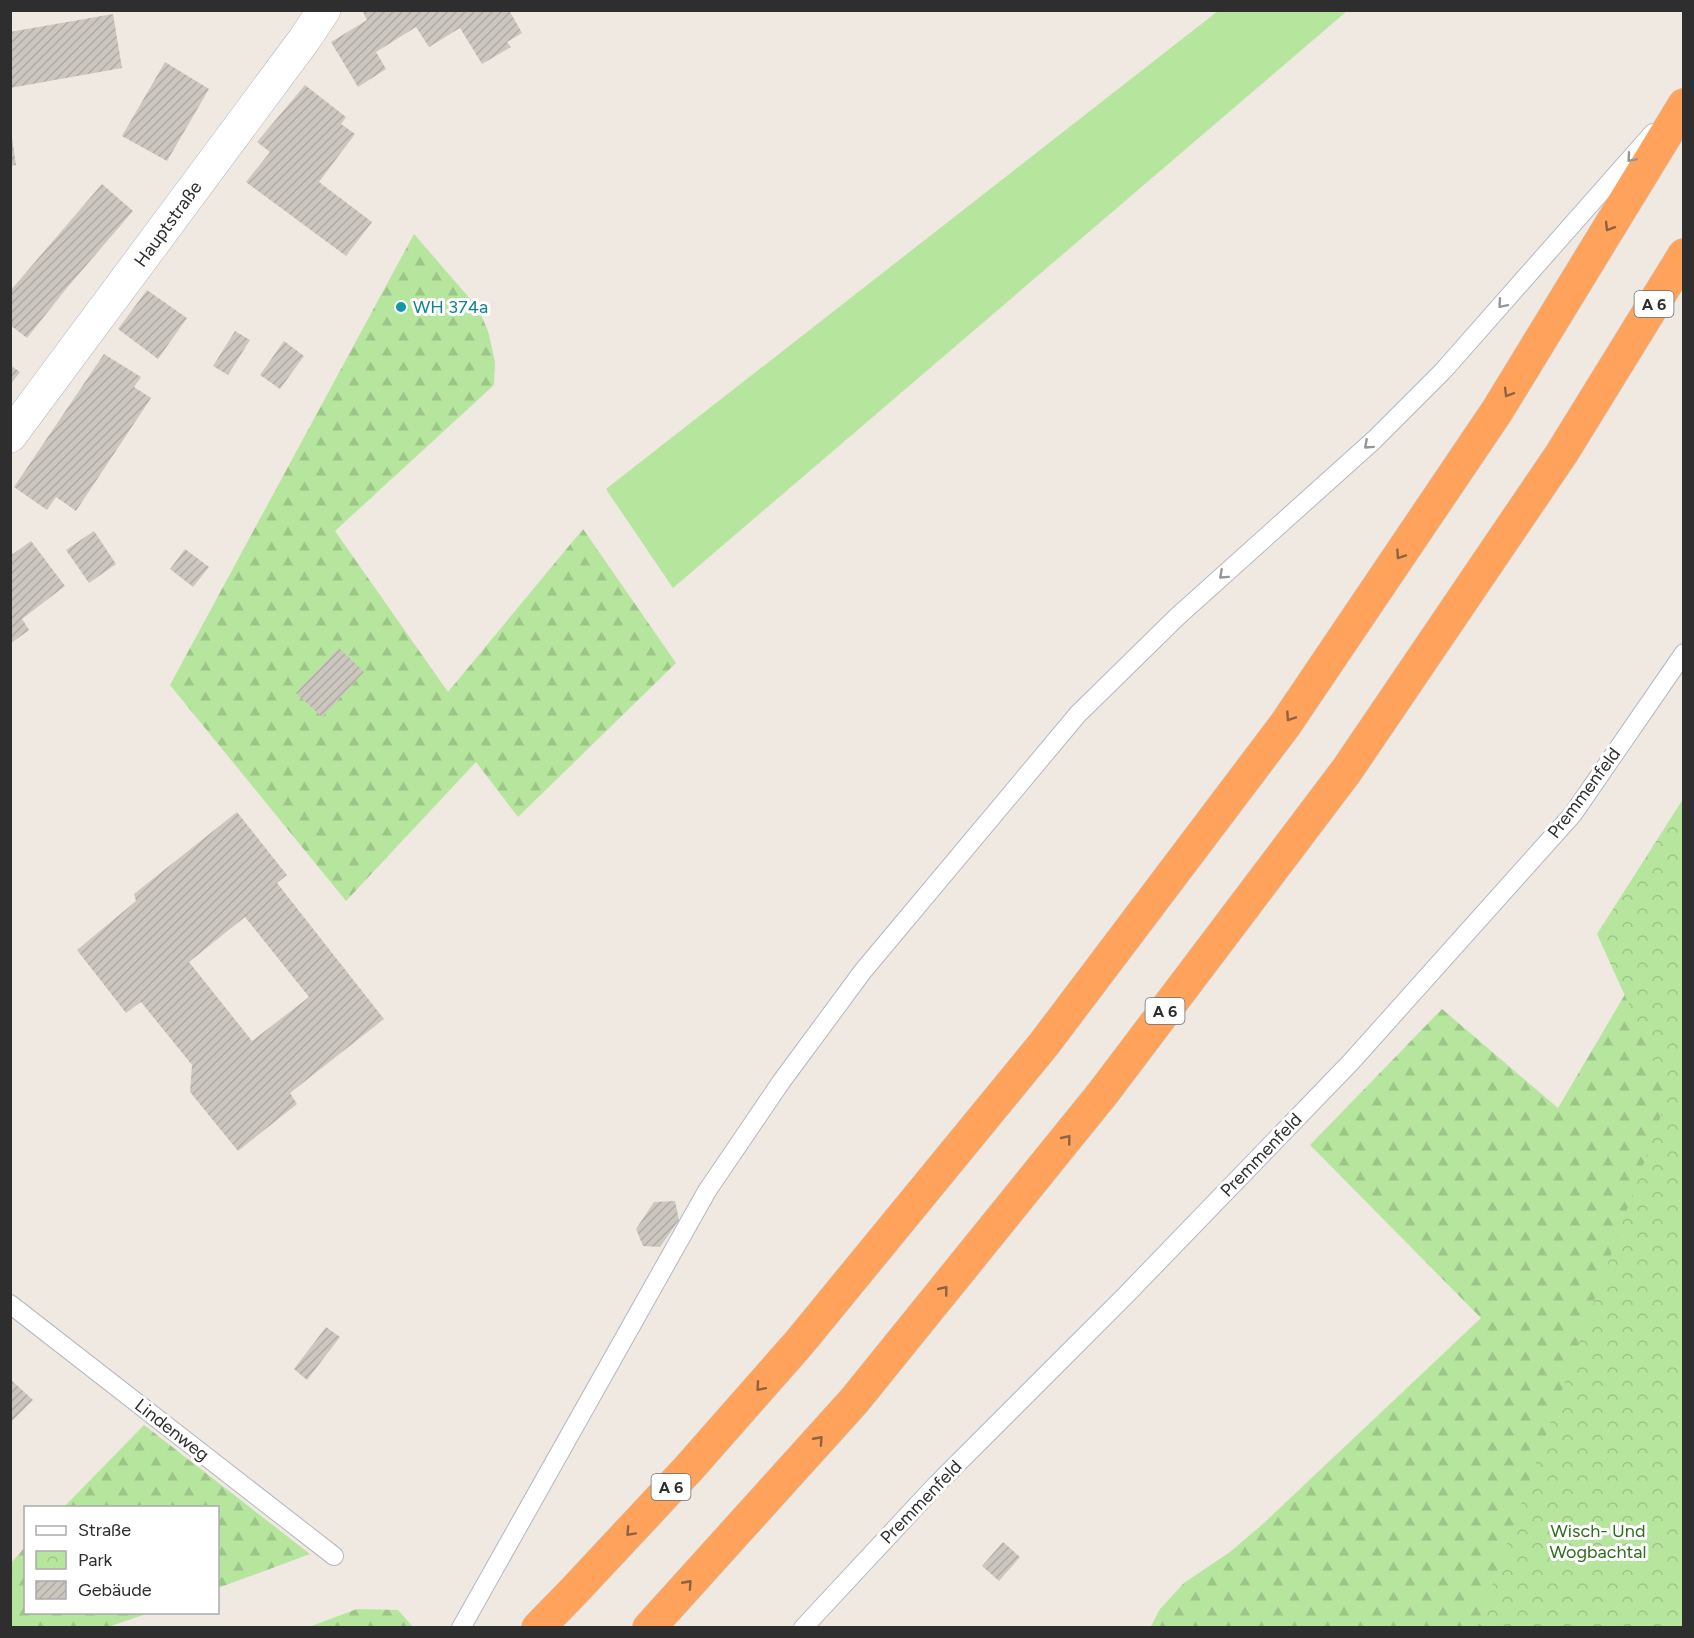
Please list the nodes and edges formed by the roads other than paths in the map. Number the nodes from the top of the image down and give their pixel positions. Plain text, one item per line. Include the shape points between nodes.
1 (324, 10) edge
2 (1683, 98) edge
3 (1683, 105) edge
4 (1683, 255) edge
5 (10, 436) edge
6 (1683, 653) edge
7 (10, 1304) edge
8 (334, 1556) dead end
9 (461, 1628) edge
10 (538, 1628) edge
11 (649, 1628) edge
12 (803, 1628) edge

1 - 5 street, Hauptstraße
2 -> 9 lane via 1443,371 1374,440 1178,616 1078,714 863,971 707,1191
3 -> 10 highway, A 6 via 1497,411 1285,725 1037,1053 799,1343 689,1468
11 -> 4 highway, A 6 via 854,1401 1104,1093 1347,770 1555,463
6 - 12 lane, Premmenfeld via 1573,814 1351,1062 936,1485
7 - 8 lane, Lindenweg

